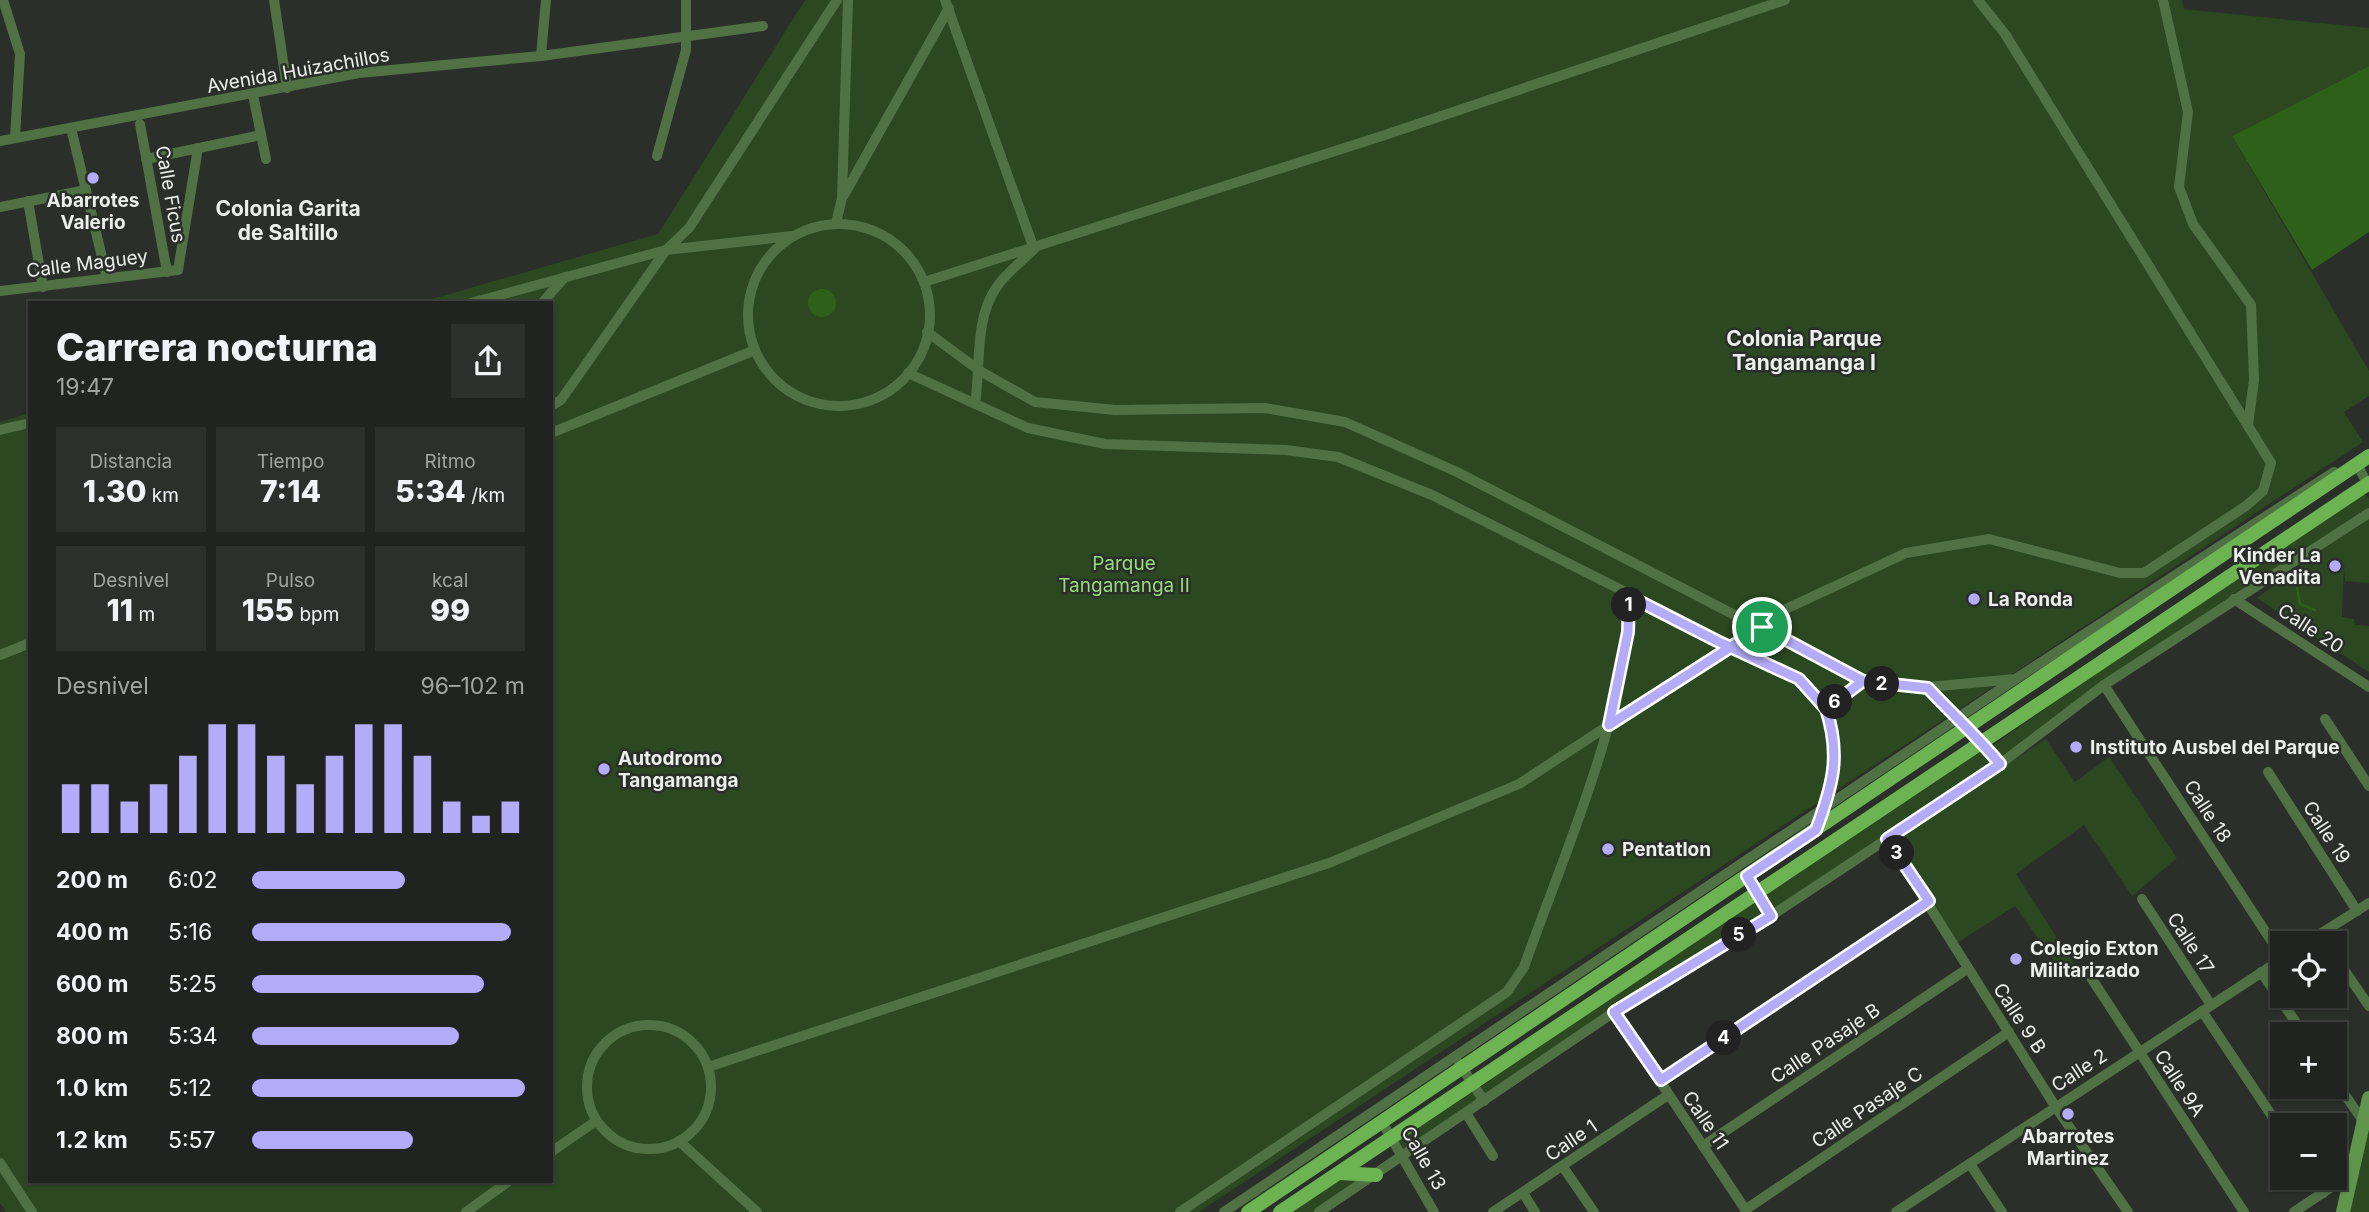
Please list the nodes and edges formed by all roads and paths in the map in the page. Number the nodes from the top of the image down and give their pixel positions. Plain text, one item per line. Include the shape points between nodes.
1 (3, 0) edge
2 (274, 0) edge
3 (546, 0) edge
4 (686, 0) edge
5 (836, 0) edge
6 (848, 0) edge
7 (1783, 0) edge
8 (1978, 0) edge
9 (2162, 0) edge
10 (947, 4) edge
11 (763, 26) dead end
12 (687, 37) junction
13 (541, 57) junction
14 (288, 88) junction
15 (253, 94) junction
16 (141, 124) dead end
17 (71, 128) junction
18 (261, 135) junction
19 (15, 138) junction
20 (0, 141) edge
21 (198, 148) junction
22 (657, 156) dead end
23 (146, 159) junction
24 (266, 159) dead end
25 (86, 190) junction
26 (842, 198) junction
27 (28, 201) junction
28 (0, 206) edge
29 (836, 223) junction
30 (794, 235) junction
31 (1034, 249) junction
32 (666, 250) junction
33 (173, 271) junction
34 (565, 277) junction
35 (107, 278) junction
36 (924, 282) junction
37 (43, 287) junction
38 (0, 291) edge
39 (478, 301) edge
40 (544, 301) edge
41 (928, 332) junction
42 (755, 350) junction
43 (980, 371) junction
44 (908, 373) junction
45 (975, 404) junction
46 (553, 405) edge
47 (28, 423) edge
48 (2248, 426) junction
49 (0, 430) edge
50 (553, 432) edge
51 (2363, 460) edge
52 (2368, 484) edge
53 (2369, 513) edge
54 (1629, 596) junction
55 (2234, 599) junction
56 (1762, 627) junction
57 (28, 644) edge
58 (1729, 646) junction
59 (0, 655) edge
60 (2053, 663) junction
61 (2017, 678) junction
62 (1863, 681) junction
63 (2104, 685) junction
64 (2369, 687) edge
65 (1928, 688) junction
66 (1826, 709) junction
67 (2325, 719) dead end
68 (1609, 725) junction
69 (1962, 725) junction
70 (1982, 742) junction
71 (2000, 764) junction
72 (2268, 772) dead end
73 (2369, 786) edge
74 (1824, 810) junction
75 (1816, 830) junction
76 (1887, 839) junction
77 (1747, 876) junction
78 (1757, 892) junction
79 (2142, 899) dead end
80 (1929, 901) junction
81 (2369, 902) edge
82 (2357, 911) junction
83 (1771, 916) junction
84 (2333, 931) edge
85 (2270, 940) edge
86 (2270, 966) edge
87 (1967, 969) junction
88 (2261, 972) junction
89 (2088, 973) dead end
90 (2347, 974) edge
91 (2369, 1006) edge
92 (2207, 1008) junction
93 (1614, 1012) junction
94 (2296, 1022) edge
95 (2009, 1032) junction
96 (2138, 1052) junction
97 (1458, 1063) junction
98 (708, 1068) junction
99 (1661, 1080) junction
100 (1472, 1084) junction
101 (1668, 1095) junction
102 (2347, 1098) edge
103 (2369, 1098) edge
104 (1484, 1101) junction
105 (2055, 1106) junction
106 (1466, 1113) junction
107 (2271, 1113) edge
108 (596, 1121) junction
109 (2363, 1121) junction
110 (1382, 1122) junction
111 (1393, 1137) junction
112 (680, 1141) junction
113 (1703, 1146) junction
114 (553, 1151) edge
115 (1405, 1156) junction
116 (1493, 1156) dead end
117 (0, 1163) edge
118 (1970, 1164) junction
119 (1563, 1167) junction
120 (1339, 1173) junction
121 (2351, 1174) junction
122 (1376, 1175) junction
123 (506, 1183) edge
124 (2321, 1190) edge
125 (1523, 1193) junction
126 (2323, 1193) junction
127 (1746, 1211) edge
128 (32, 1212) edge
129 (466, 1212) edge
130 (757, 1212) edge
131 (1180, 1212) edge
132 (1224, 1212) edge
133 (1248, 1212) edge
134 (1280, 1212) edge
135 (1319, 1212) edge
136 (1434, 1212) edge
137 (1493, 1212) edge
138 (1535, 1212) edge
139 (1594, 1212) edge
140 (1896, 1212) edge
141 (2002, 1212) edge
142 (2128, 1212) edge
143 (2244, 1212) edge
144 (2294, 1212) edge
145 (2343, 1212) edge

1 - 19 street via 20,54
2 - 14 street
3 - 13 street
4 - 12 street
5 - 32 street via 689,228
6 - 26 street
7 - 31 street
8 - 48 street via 2005,34
9 - 48 street via 2188,112 2179,187 2193,224 2251,305 2254,380
10 - 26 street
10 - 31 street
11 - 12 street, Avenida Huizachillos
12 - 13 street, Avenida Huizachillos
12 - 22 street
13 - 14 street, Avenida Huizachillos via 359,73
14 - 15 street, Avenida Huizachillos
15 - 17 street, Avenida Huizachillos
15 - 18 street
16 - 23 street, Calle Ficus
17 - 19 street, Avenida Huizachillos
17 - 25 street
18 - 21 street
18 - 24 street
19 - 20 street, Avenida Huizachillos
21 - 23 street
21 - 33 street
23 - 33 street, Calle Ficus
25 - 27 street
25 - 35 street
26 - 29 street
27 - 28 street
27 - 37 street
29 - 30 street
29 - 36 street via 883,235 900,247
30 - 32 street
30 - 42 street via 776,248 752,285 749,329
31 - 36 street
31 - 43 street via 995,288 979,331
32 - 34 street
32 - 46 street via 561,400
33 - 35 street, Calle Maguey
34 - 39 street
34 - 40 street
35 - 37 street, Calle Maguey
36 - 41 street
37 - 38 street, Calle Maguey
41 - 43 street
41 - 44 street
42 - 44 street via 780,384 823,404 870,400
42 - 50 street
43 - 45 street
43 - 56 street via 1035,402 1115,410 1265,408 1345,422 1457,472
44 - 45 street
45 - 54 street via 1028,428 1105,444 1286,450 1338,457 1432,495
47 - 49 street
48 - 56 street via 2271,463 2263,491 2144,573 2120,572 1989,539 1906,553 1788,608
51 - 52 street
51 - 60 main road
52 - 70 main road
53 - 55 street
54 - 58 street
54 - 68 street via 1628,632
55 - 63 street
55 - 64 street, Calle 20
56 - 58 street
56 - 62 street
57 - 59 street
58 - 66 street via 1799,679
58 - 68 street
60 - 61 street
60 - 69 main road
61 - 65 street
61 - 69 street
62 - 65 street
62 - 66 street
63 - 71 street
63 - 85 street, Calle 18
65 - 69 street
66 - 74 street via 1835,736 1835,766
67 - 73 street
68 - 98 street via 1519,784 1329,863
68 - 131 street via 1524,967 1507,992
69 - 70 street
69 - 74 street
69 - 75 main road
70 - 71 street
70 - 78 main road
71 - 76 street
72 - 82 street, Calle 19
74 - 75 street
74 - 97 street
75 - 77 main road
76 - 80 street, Calle 9 B
76 - 83 street
77 - 78 street
77 - 97 main road
78 - 83 street
78 - 100 main road
79 - 92 street, Calle 17
80 - 87 street, Calle 9 B
80 - 99 street
81 - 82 street
82 - 84 street
83 - 93 street
86 - 88 street, Calle 2
87 - 95 street, Calle 9 B
87 - 113 street, Calle Pasaje B
88 - 92 street, Calle 2
88 - 94 street
89 - 96 street, Calle 9A
90 - 91 street
92 - 96 street, Calle 2
92 - 107 street, Calle 17
93 - 99 street, Calle 11
93 - 104 street
95 - 105 street, Calle 9 B
95 - 127 street, Calle Pasaje C
96 - 105 street, Calle 2
96 - 143 street, Calle 9A
97 - 100 street
97 - 110 main road
97 - 132 street
98 - 108 street via 696,1047 667,1028 633,1027 615,1035 590,1066 589,1105
98 - 112 street via 710,1098 704,1115
99 - 101 street, Calle 11
100 - 104 street
100 - 111 main road
101 - 113 street, Calle 11
101 - 119 street, Calle 1
102 - 109 street
103 - 109 main road
104 - 106 street
105 - 118 street, Calle 2
105 - 142 street, Calle 9 B
106 - 115 street
106 - 116 street
108 - 112 street via 614,1138 637,1148 653,1149
108 - 114 street
109 - 121 main road
110 - 111 street, Calle 13
110 - 133 main road
111 - 115 street, Calle 13
111 - 120 main road
112 - 130 street
113 - 127 street, Calle 11
115 - 122 street
115 - 136 street, Calle 13
117 - 128 street
118 - 140 street, Calle 2
118 - 141 street
119 - 125 street, Calle 1
119 - 139 street
120 - 122 main road
120 - 134 main road
121 - 126 street
121 - 145 main road
122 - 135 street
123 - 129 street
124 - 126 street
125 - 137 street, Calle 1
125 - 138 street
126 - 144 street

